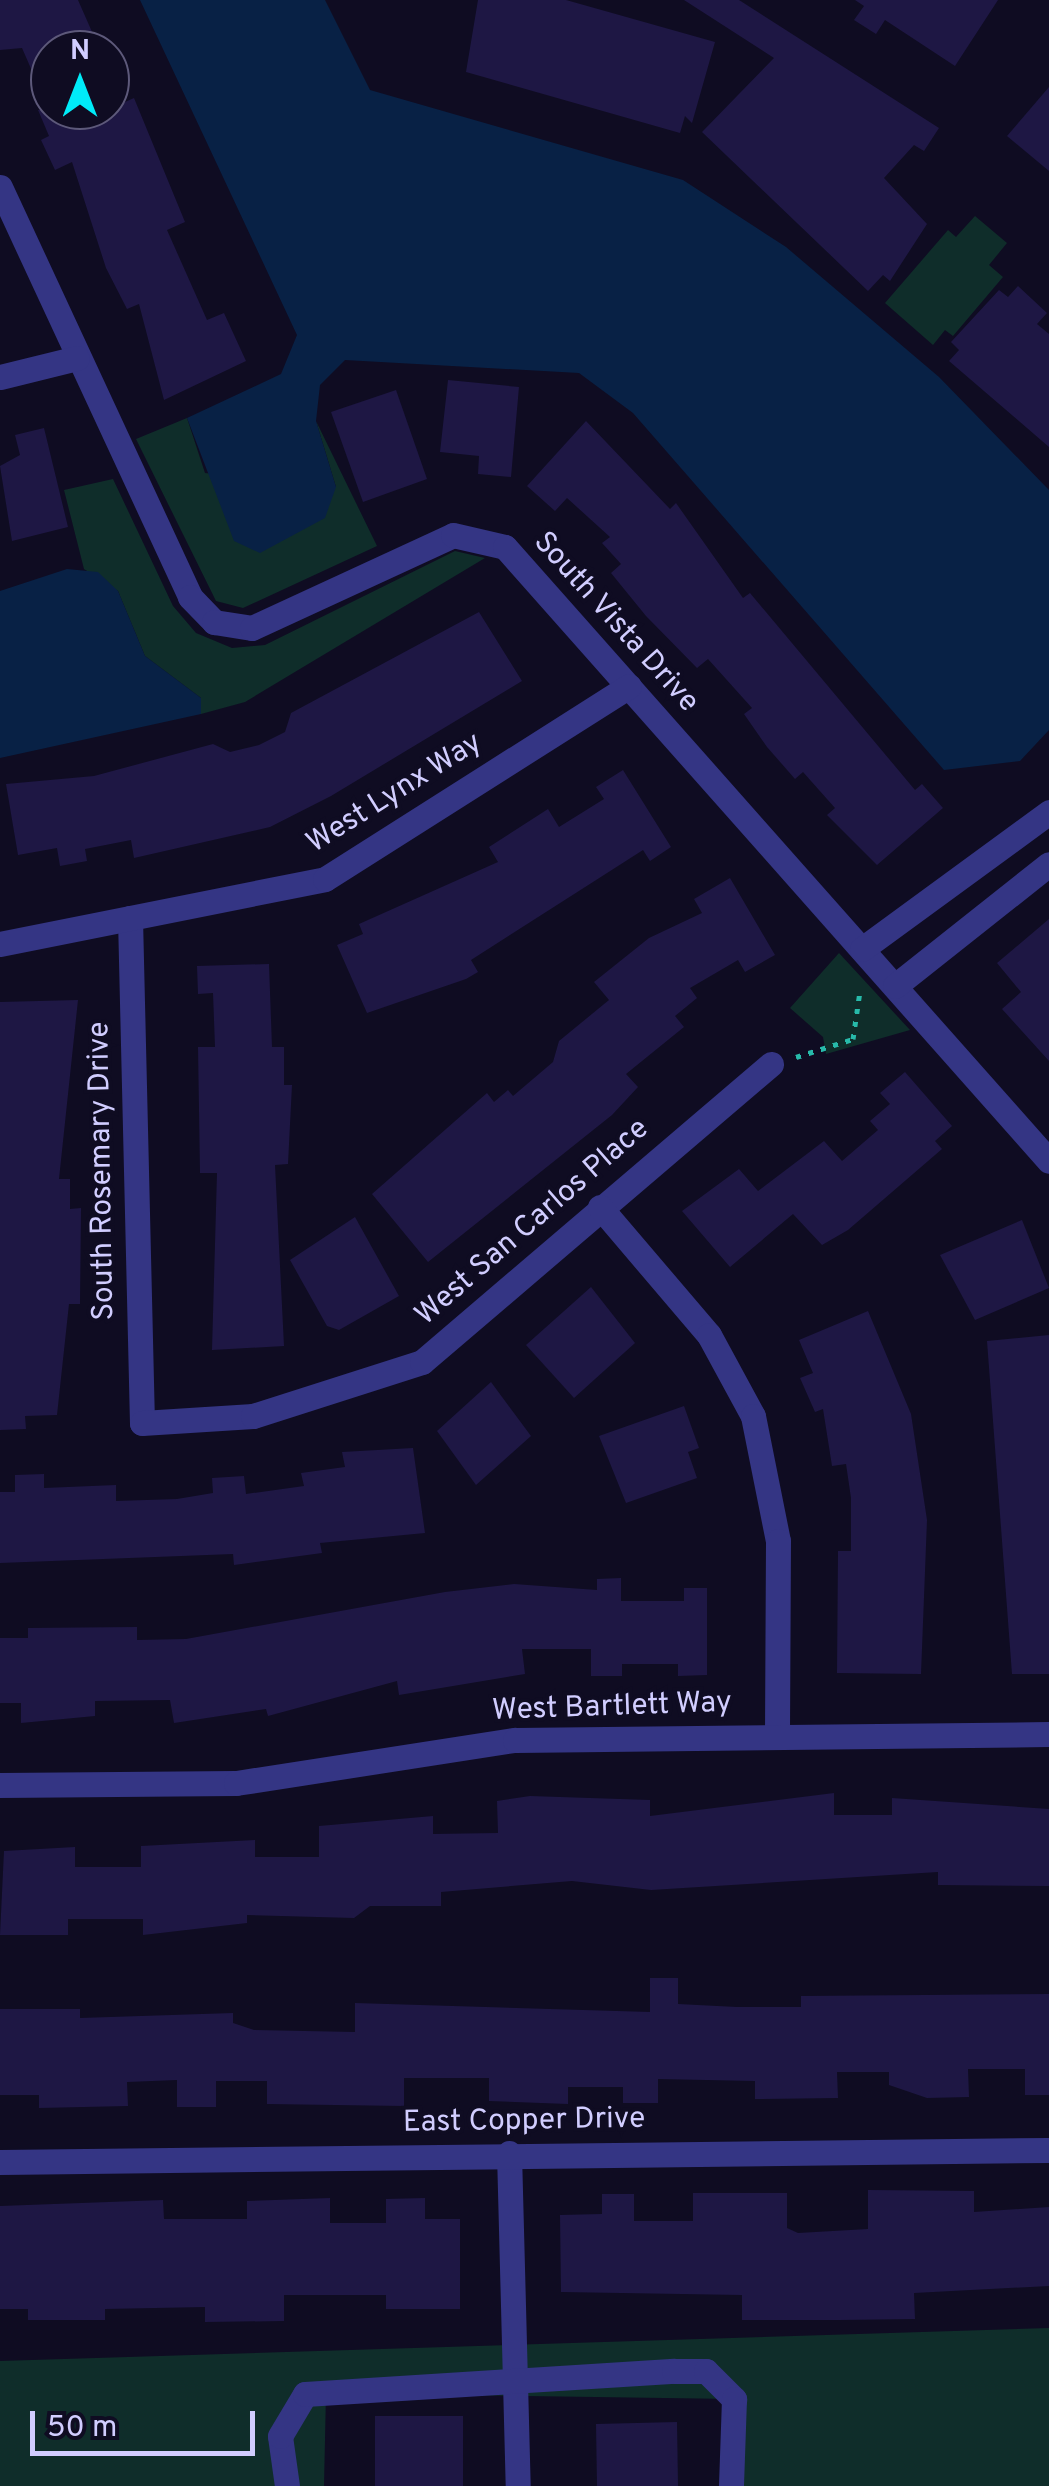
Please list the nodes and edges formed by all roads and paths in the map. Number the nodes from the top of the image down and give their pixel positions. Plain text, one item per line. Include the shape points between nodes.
1 (0, 187) edge
2 (78, 358) junction
3 (0, 378) edge
4 (629, 686) junction
5 (1049, 812) edge
6 (1049, 864) edge
7 (130, 918) junction
8 (0, 944) edge
9 (866, 954) junction
10 (894, 986) junction
11 (771, 1064) joint
12 (1049, 1160) edge
13 (600, 1206) junction
14 (142, 1423) joint
15 (1049, 1734) edge
16 (778, 1736) junction
17 (0, 1786) edge
18 (1049, 2150) edge
19 (510, 2154) junction
20 (0, 2162) edge
21 (515, 2380) junction
22 (288, 2486) edge
23 (518, 2486) edge
24 (731, 2486) edge

1 - 2 street, South Vista Drive
2 - 3 street
2 - 4 street, South Vista Drive via 190,597 214,622 252,628 453,535 480,536 505,548
4 - 7 street, West Lynx Way via 325,879
4 - 9 street, South Vista Drive
5 - 9 street
6 - 10 street
7 - 8 street, West Lynx Way
7 - 14 street, South Rosemary Drive
9 - 10 street, South Vista Drive
9 - 11 path via 853,1039
10 - 12 street, South Vista Drive
11 - 13 street, West San Carlos Place
13 - 14 street, West San Carlos Place via 422,1362 253,1416
13 - 16 street via 709,1335 753,1416 778,1541
15 - 16 street, West Bartlett Way
16 - 17 street, West Bartlett Way via 515,1740 236,1783
18 - 19 street, East Copper Drive
19 - 20 street, East Copper Drive
19 - 21 street
21 - 22 street via 305,2394 280,2436
21 - 23 street
21 - 24 street via 706,2370 734,2399

